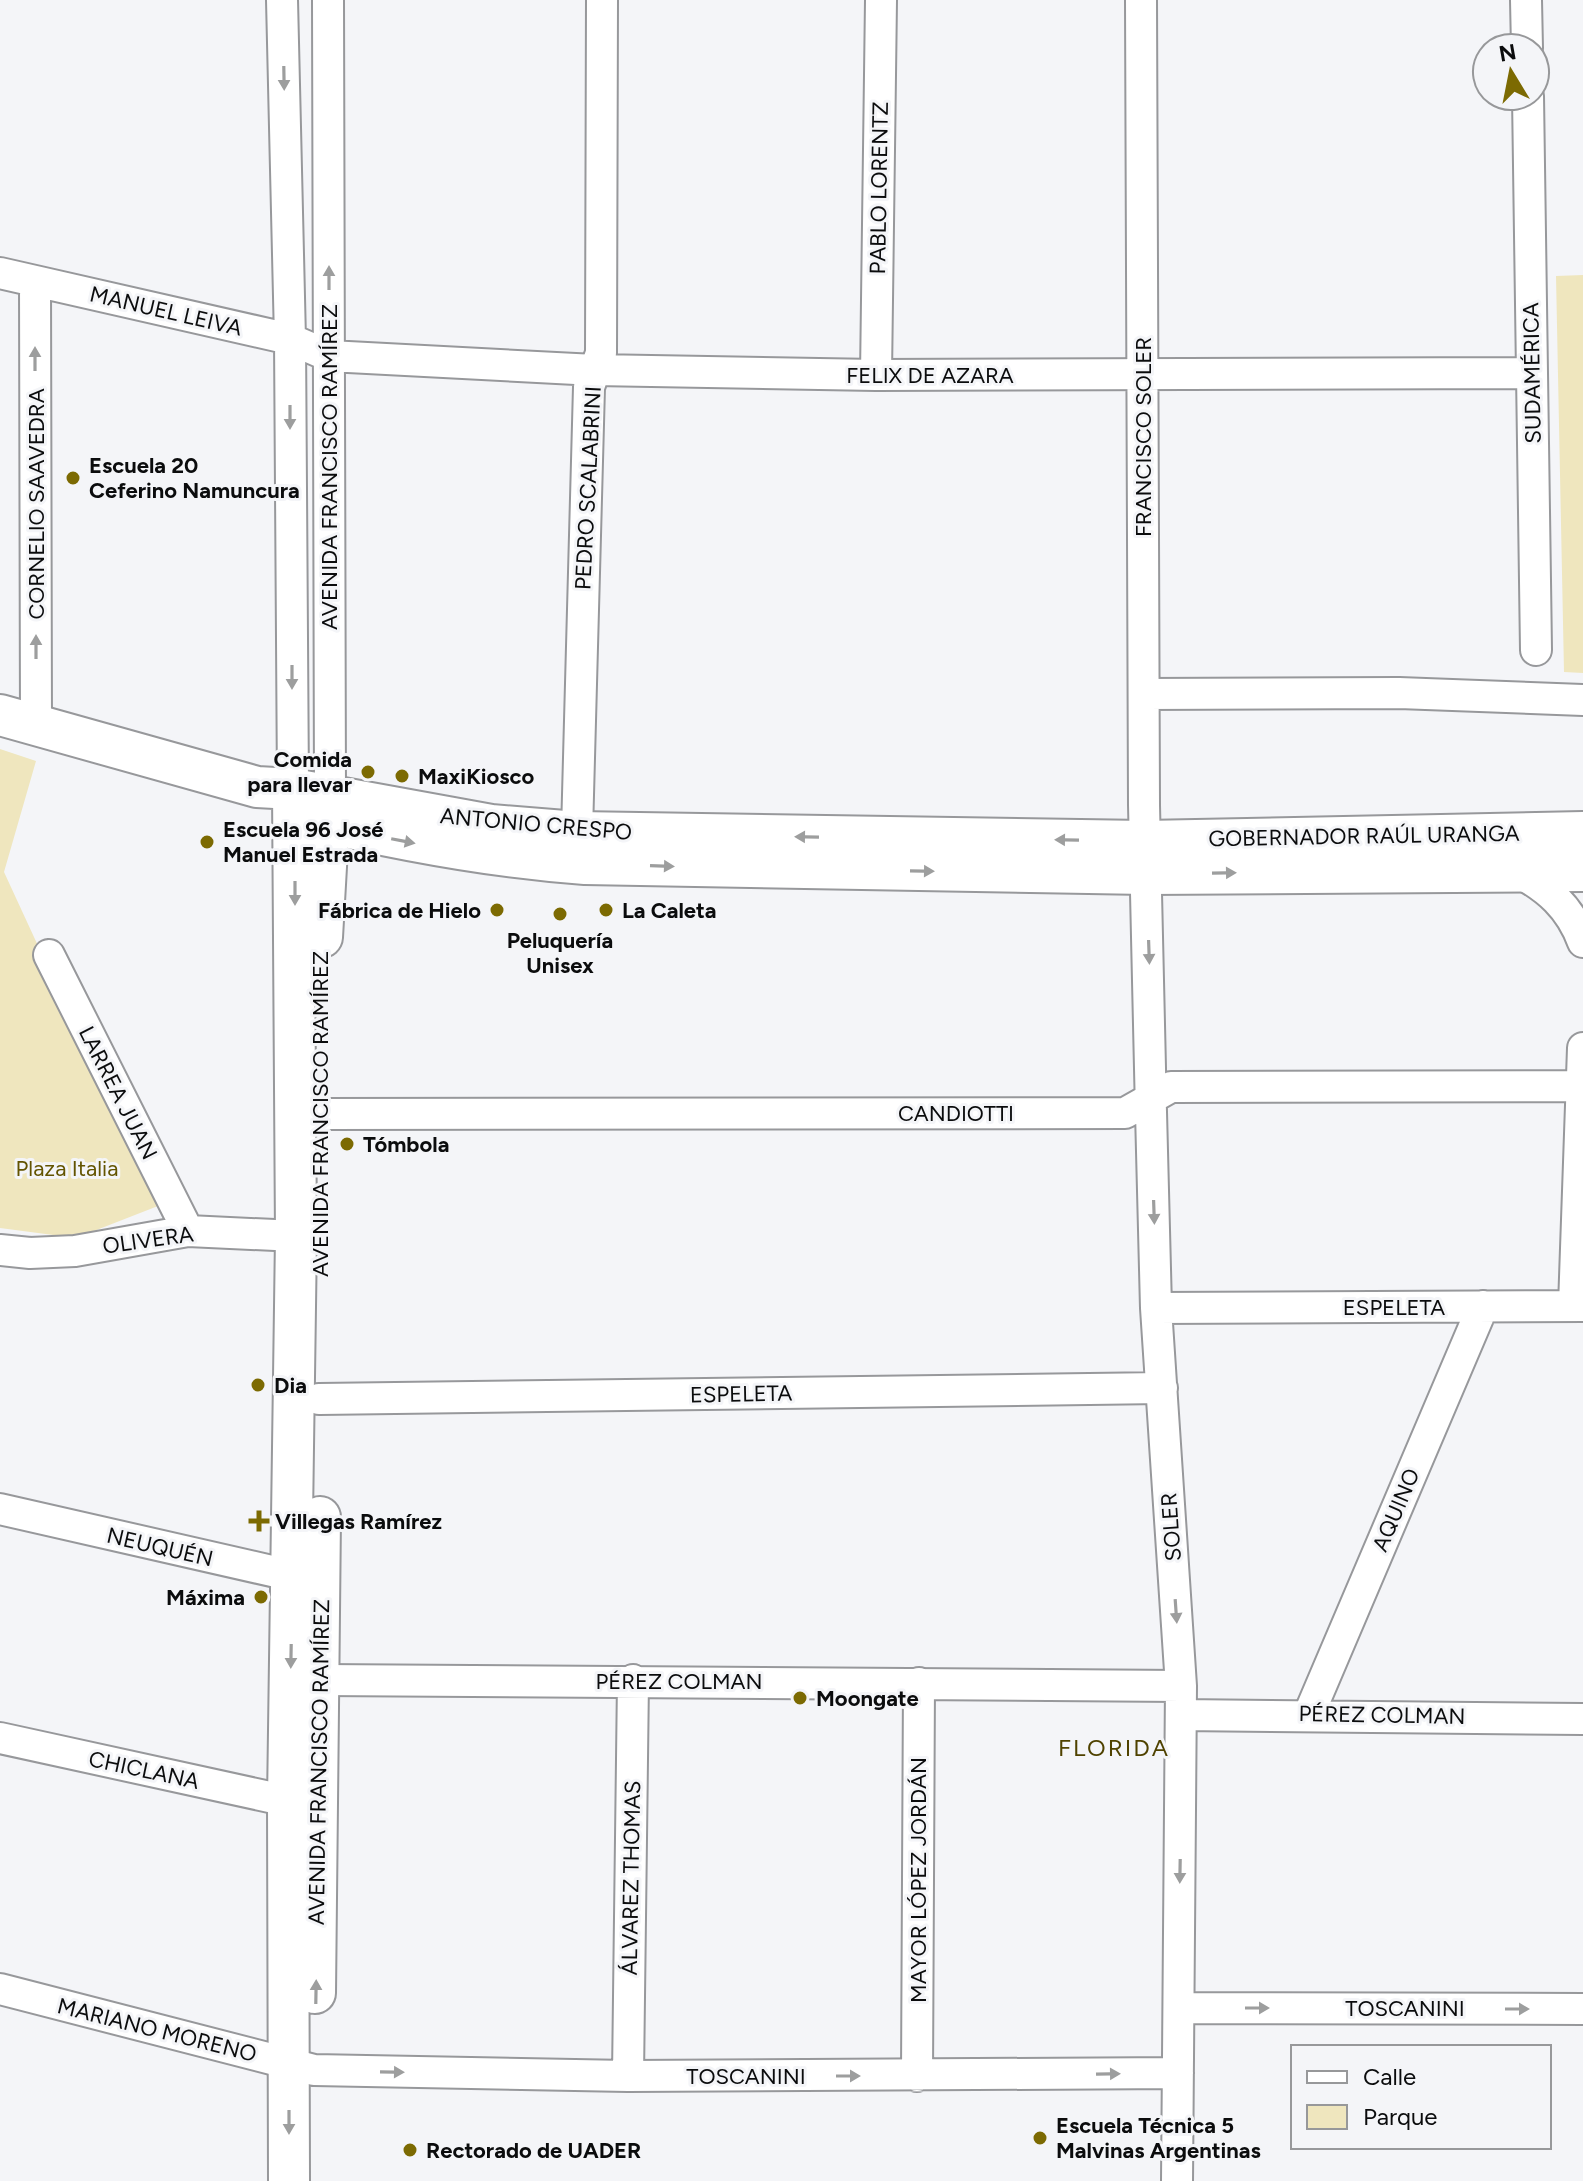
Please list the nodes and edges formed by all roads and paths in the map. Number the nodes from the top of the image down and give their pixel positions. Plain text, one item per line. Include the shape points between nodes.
1 (282, 0) edge
2 (328, 0) edge
3 (602, 0) edge
4 (881, 0) edge
5 (1141, 0) edge
6 (1526, 0) edge
7 (1527, 32) edge
8 (1528, 112) edge
9 (0, 273) edge
10 (35, 282) junction
11 (290, 339) junction
12 (329, 356) junction
13 (595, 370) junction
14 (1532, 373) junction
15 (876, 375) junction
16 (1142, 375) junction
17 (1536, 650) dead end
18 (1145, 694) junction
19 (1583, 700) edge
20 (18, 720) edge
21 (300, 802) junction
22 (577, 832) junction
23 (1583, 832) edge
24 (1146, 858) junction
25 (1516, 871) junction
26 (1583, 871) edge
27 (1583, 942) edge
28 (49, 955) dead end
29 (1583, 1048) edge
30 (1582, 1086) edge
31 (1151, 1098) junction
32 (320, 1114) junction
33 (188, 1231) junction
34 (296, 1236) junction
35 (0, 1250) edge
36 (1483, 1306) junction
37 (1579, 1306) edge
38 (1156, 1308) junction
39 (1162, 1388) junction
40 (319, 1399) junction
41 (0, 1509) edge
42 (307, 1580) junction
43 (321, 1680) junction
44 (633, 1680) junction
45 (919, 1683) junction
46 (1181, 1700) junction
47 (1309, 1714) junction
48 (1583, 1719) edge
49 (0, 1738) edge
50 (288, 1801) junction
51 (0, 1989) edge
52 (1179, 2008) junction
53 (1583, 2009) edge
54 (302, 2067) junction
55 (1178, 2073) junction
56 (628, 2076) junction
57 (917, 2076) junction
58 (289, 2181) edge
59 (316, 2181) edge
60 (1177, 2181) edge

1 -> 11 street, AVENIDA FRANCISCO RAMÍREZ
12 -> 2 street, AVENIDA FRANCISCO RAMÍREZ
3 - 13 street, PEDRO SCALABRINI via 601,353
4 - 15 street, PABLO LORENTZ
5 - 16 street, FRANCISCO SOLER
6 - 7 street
8 - 14 street, SUDAMÉRICA
9 - 10 street, MANUEL LEIVA
10 - 11 street, MANUEL LEIVA
20 -> 10 street, CORNELIO SAAVEDRA
11 - 12 street, MANUEL LEIVA
11 -> 21 street, AVENIDA FRANCISCO RAMÍREZ
12 - 13 street, FELIX DE AZARA
12 - 21 street, AVENIDA FRANCISCO RAMÍREZ
13 - 15 street, FELIX DE AZARA
13 - 22 street, PEDRO SCALABRINI via 589,387
14 - 16 street, FELIX DE AZARA
14 - 17 street, SUDAMÉRICA
15 - 16 street, FELIX DE AZARA
16 - 18 street, FRANCISCO SOLER
18 - 19 street via 1399,693
18 - 24 street, FRANCISCO SOLER
20 - 21 main road
21 - 22 main road, ANTONIO CRESPO
21 -> 24 main road, ANTONIO CRESPO via 446,849 509,859 585,864
21 - 32 main road, AVENIDA FRANCISCO RAMÍREZ via 322,898
21 -> 34 main road, AVENIDA FRANCISCO RAMÍREZ
24 -> 22 main road, ANTONIO CRESPO
23 - 24 main road, GOBERNADOR RAÚL URANGA
24 -> 25 main road, GOBERNADOR RAÚL URANGA
24 -> 31 street, SOLER
25 - 26 main road, GOBERNADOR RAÚL URANGA
25 - 27 street via 1545,886 1568,910
28 - 33 street, LARREA JUAN
29 - 30 street
30 - 31 street, CANDIOTTI via 1171,1087
30 - 37 street
31 - 32 street, CANDIOTTI via 1125,1113
31 -> 38 street, SOLER
32 - 40 main road, AVENIDA FRANCISCO RAMÍREZ
33 - 34 street, OLIVERA
33 - 35 street, OLIVERA via 75,1251
34 - 42 main road, AVENIDA FRANCISCO RAMÍREZ
36 - 37 street, ESPELETA
36 - 38 street, ESPELETA
36 - 47 street, AQUINO
38 - 39 street, SOLER
39 - 40 street, ESPELETA
39 -> 46 street, SOLER
40 - 42 main road, AVENIDA FRANCISCO RAMÍREZ
41 - 42 street, NEUQUÉN
42 - 43 main road, AVENIDA FRANCISCO RAMÍREZ
42 -> 50 main road, AVENIDA FRANCISCO RAMÍREZ
43 - 44 street, PÉREZ COLMAN
54 -> 43 main road, AVENIDA FRANCISCO RAMÍREZ
44 - 45 street, PÉREZ COLMAN
44 - 56 street, ÁLVAREZ THOMAS
45 - 46 street, PÉREZ COLMAN
45 - 57 street, MAYOR LÓPEZ JORDÁN
46 - 47 street, PÉREZ COLMAN
46 -> 52 street, SOLER
47 - 48 street, PÉREZ COLMAN
49 - 50 street, CHICLANA
50 - 54 main road, AVENIDA FRANCISCO RAMÍREZ
51 - 54 street, MARIANO MORENO
52 -> 53 street, TOSCANINI
52 - 55 street, SOLER
54 -> 56 street, TOSCANINI
54 -> 58 main road, AVENIDA FRANCISCO RAMÍREZ
54 - 59 main road, AVENIDA FRANCISCO RAMÍREZ
57 -> 55 street, TOSCANINI
55 - 60 street, SOLER
56 -> 57 street, TOSCANINI

